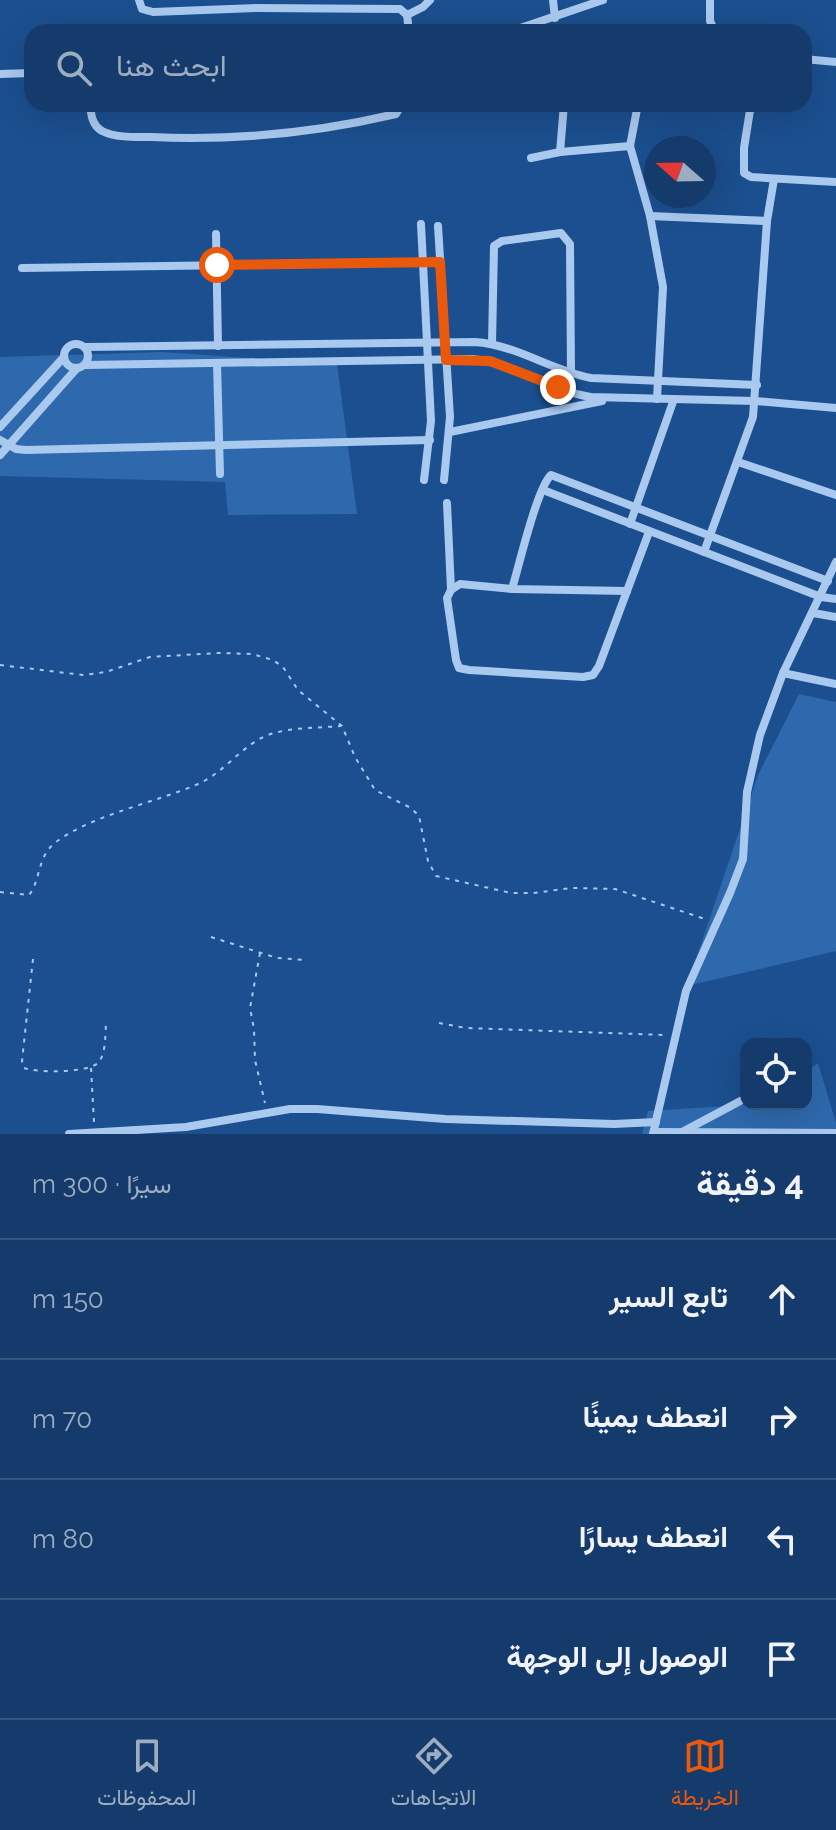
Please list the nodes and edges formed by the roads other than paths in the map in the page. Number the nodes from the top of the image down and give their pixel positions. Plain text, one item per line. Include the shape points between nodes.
1 (139, 0) edge
2 (430, 0) edge
3 (553, 0) edge
4 (603, 0) edge
5 (710, 0) edge
6 (354, 4) edge
7 (407, 15) junction
8 (555, 18) junction
9 (408, 24) edge
10 (535, 24) edge
11 (711, 24) edge
12 (812, 60) edge
13 (836, 62) edge
14 (24, 73) edge
15 (0, 74) edge
16 (91, 112) edge
17 (397, 112) edge
18 (563, 112) edge
19 (636, 112) edge
20 (750, 112) edge
21 (630, 146) junction
22 (560, 152) junction
23 (531, 158) dead end
24 (774, 179) junction
25 (836, 182) edge
26 (650, 216) junction
27 (767, 221) junction
28 (421, 224) dead end
29 (438, 226) dead end
30 (216, 234) dead end
31 (422, 262) junction
32 (440, 262) junction
33 (217, 265) junction
34 (22, 268) dead end
35 (426, 343) junction
36 (445, 343) junction
37 (492, 344) junction
38 (218, 346) junction
39 (86, 347) junction
40 (64, 357) junction
41 (427, 360) junction
42 (446, 360) junction
43 (217, 363) junction
44 (81, 367) junction
45 (568, 372) junction
46 (583, 376) junction
47 (658, 382) junction
48 (757, 385) junction
49 (558, 387) junction
50 (577, 395) junction
51 (614, 399) junction
52 (657, 399) junction
53 (674, 399) junction
54 (755, 401) junction
55 (836, 408) edge
56 (0, 427) edge
57 (450, 432) junction
58 (430, 440) junction
59 (4, 443) edge
60 (219, 445) junction
61 (0, 455) edge
62 (738, 462) junction
63 (220, 474) dead end
64 (424, 480) dead end
65 (444, 480) dead end
66 (564, 480) junction
67 (543, 490) junction
68 (559, 494) junction
69 (836, 495) edge
70 (447, 503) dead end
71 (637, 507) junction
72 (630, 524) junction
73 (649, 532) junction
74 (710, 535) junction
75 (704, 552) junction
76 (836, 562) edge
77 (828, 581) junction
78 (512, 589) junction
79 (451, 590) junction
80 (627, 591) junction
81 (821, 597) junction
82 (836, 599) edge
83 (813, 613) junction
84 (836, 617) edge
85 (783, 673) junction
86 (836, 684) edge
87 (740, 1101) edge
88 (656, 1122) junction
89 (682, 1132) edge
90 (654, 1133) edge
91 (836, 1133) edge
92 (69, 1134) edge

1 - 6 street via 142,9 153,12
2 - 7 street
3 - 8 street
4 - 8 street
5 - 11 street
6 - 7 street via 400,9
7 - 9 street
8 - 10 street
12 - 13 street
14 - 15 street
16 - 17 street via 96,126 111,134 200,140 328,128
18 - 22 street
19 - 21 street
20 - 24 street via 743,170 751,177
21 - 22 street
21 - 26 street
22 - 23 street
24 - 25 street
24 - 27 street
26 - 27 street
26 - 47 street via 663,287
27 - 48 street
28 - 31 street
29 - 32 street
30 - 33 street
31 - 32 street
31 - 33 street
31 - 35 street
32 - 36 street
33 - 34 street
33 - 38 street
35 - 36 street
35 - 38 street
35 - 41 street
36 - 37 street
36 - 42 street
37 - 45 street
37 - 45 street via 494,246 561,233 571,249
38 - 39 street
39 - 40 street via 69,345
39 - 44 street via 89,358
40 - 44 street via 68,365
40 - 56 street
41 - 42 street
41 - 43 street
41 - 58 street
42 - 49 street via 490,361
42 - 57 street
43 - 44 street
43 - 60 street
44 - 59 street
45 - 46 street
45 - 49 street
46 - 47 street
46 - 50 street
47 - 48 street
47 - 52 street
48 - 54 street
49 - 50 street
50 - 51 street
51 - 52 street
51 - 57 street
52 - 53 street
53 - 54 street
53 - 71 street
54 - 55 street
54 - 62 street
57 - 65 street
58 - 60 street
58 - 64 street
59 - 60 street via 32,450
59 - 61 street
60 - 63 street
62 - 69 street
62 - 74 street
66 - 67 street via 549,476
66 - 68 street
66 - 71 street
67 - 68 street
67 - 78 street
68 - 72 street
70 - 79 street
71 - 72 street
71 - 74 street
72 - 73 street
73 - 75 street
73 - 80 street
74 - 75 street
74 - 77 street
75 - 81 street
76 - 77 street
77 - 81 street
78 - 79 street via 460,584
78 - 80 street
79 - 80 street via 447,598 459,668 583,677 593,675 599,666
81 - 82 street
81 - 83 street
83 - 84 street
83 - 85 street
85 - 86 street
85 - 88 street via 750,771 743,859 689,980
87 - 89 street
88 - 90 street
88 - 92 street via 445,1119 317,1109 186,1127
89 - 90 street
89 - 91 street

